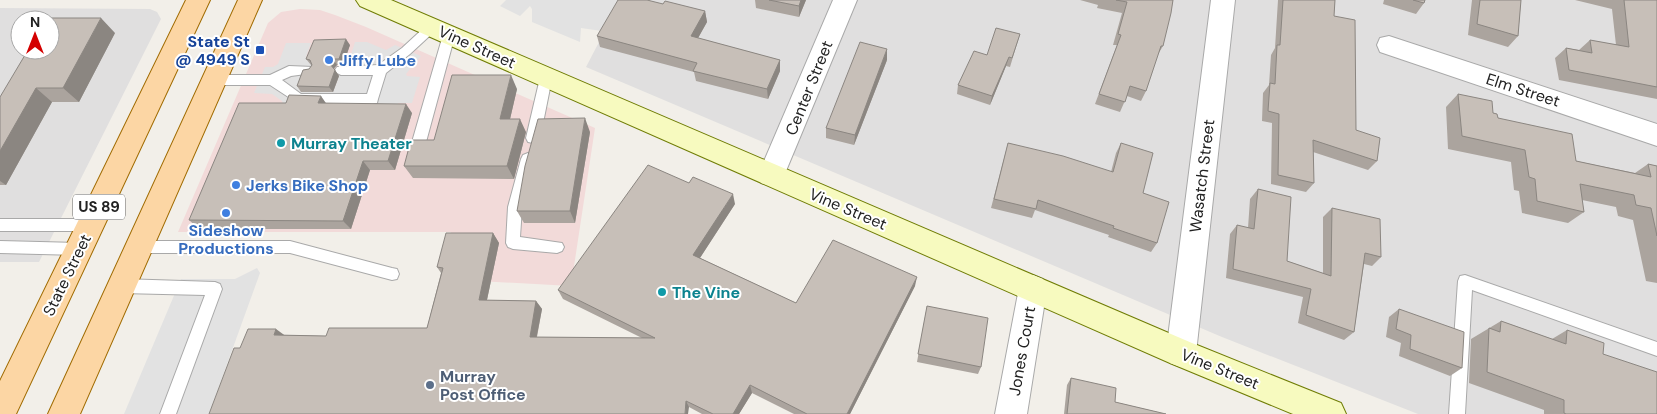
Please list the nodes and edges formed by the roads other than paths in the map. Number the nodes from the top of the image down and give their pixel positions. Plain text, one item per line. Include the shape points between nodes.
1 (198, 0) edge
2 (250, 0) edge
3 (368, 0) edge
4 (845, 0) edge
5 (1223, 0) edge
6 (440, 31) junction
7 (1389, 45) dead end
8 (309, 70) edge
9 (341, 70) dead end
10 (381, 70) junction
11 (546, 78) junction
12 (214, 80) junction
13 (272, 80) junction
14 (1657, 135) edge
15 (419, 142) edge
16 (771, 175) junction
17 (0, 225) edge
18 (85, 237) junction
19 (0, 247) edge
20 (138, 247) junction
21 (557, 247) dead end
22 (392, 274) dead end
23 (121, 286) junction
24 (1033, 288) junction
25 (1657, 349) edge
26 (1181, 353) junction
27 (0, 414) edge
28 (64, 414) edge
29 (168, 414) edge
30 (1012, 414) edge
31 (1330, 414) edge
32 (1457, 414) edge

1 - 18 main road, State Street / US 89
2 - 12 main road, US 89
3 - 6 street, Vine Street
4 - 16 street, Center Street
5 - 26 street, Wasatch Street
6 - 10 lane
6 - 11 street, Vine Street
6 - 15 lane
7 - 14 street, Elm Street
8 - 13 lane via 289,71
9 - 10 lane
10 - 13 lane via 372,99 299,99
11 - 16 street, Vine Street
11 - 21 lane via 515,207 513,243
12 - 13 lane
12 - 20 main road, US 89
16 - 24 street, Vine Street
17 - 18 lane
18 - 19 lane
18 - 27 main road, State Street / US 89
20 - 22 lane via 290,247
20 - 23 main road, US 89
23 - 28 main road, US 89
23 - 29 lane via 215,289
24 - 26 street, Vine Street
24 - 30 street, Jones Court
25 - 32 lane via 1464,281
26 - 31 street, Vine Street

